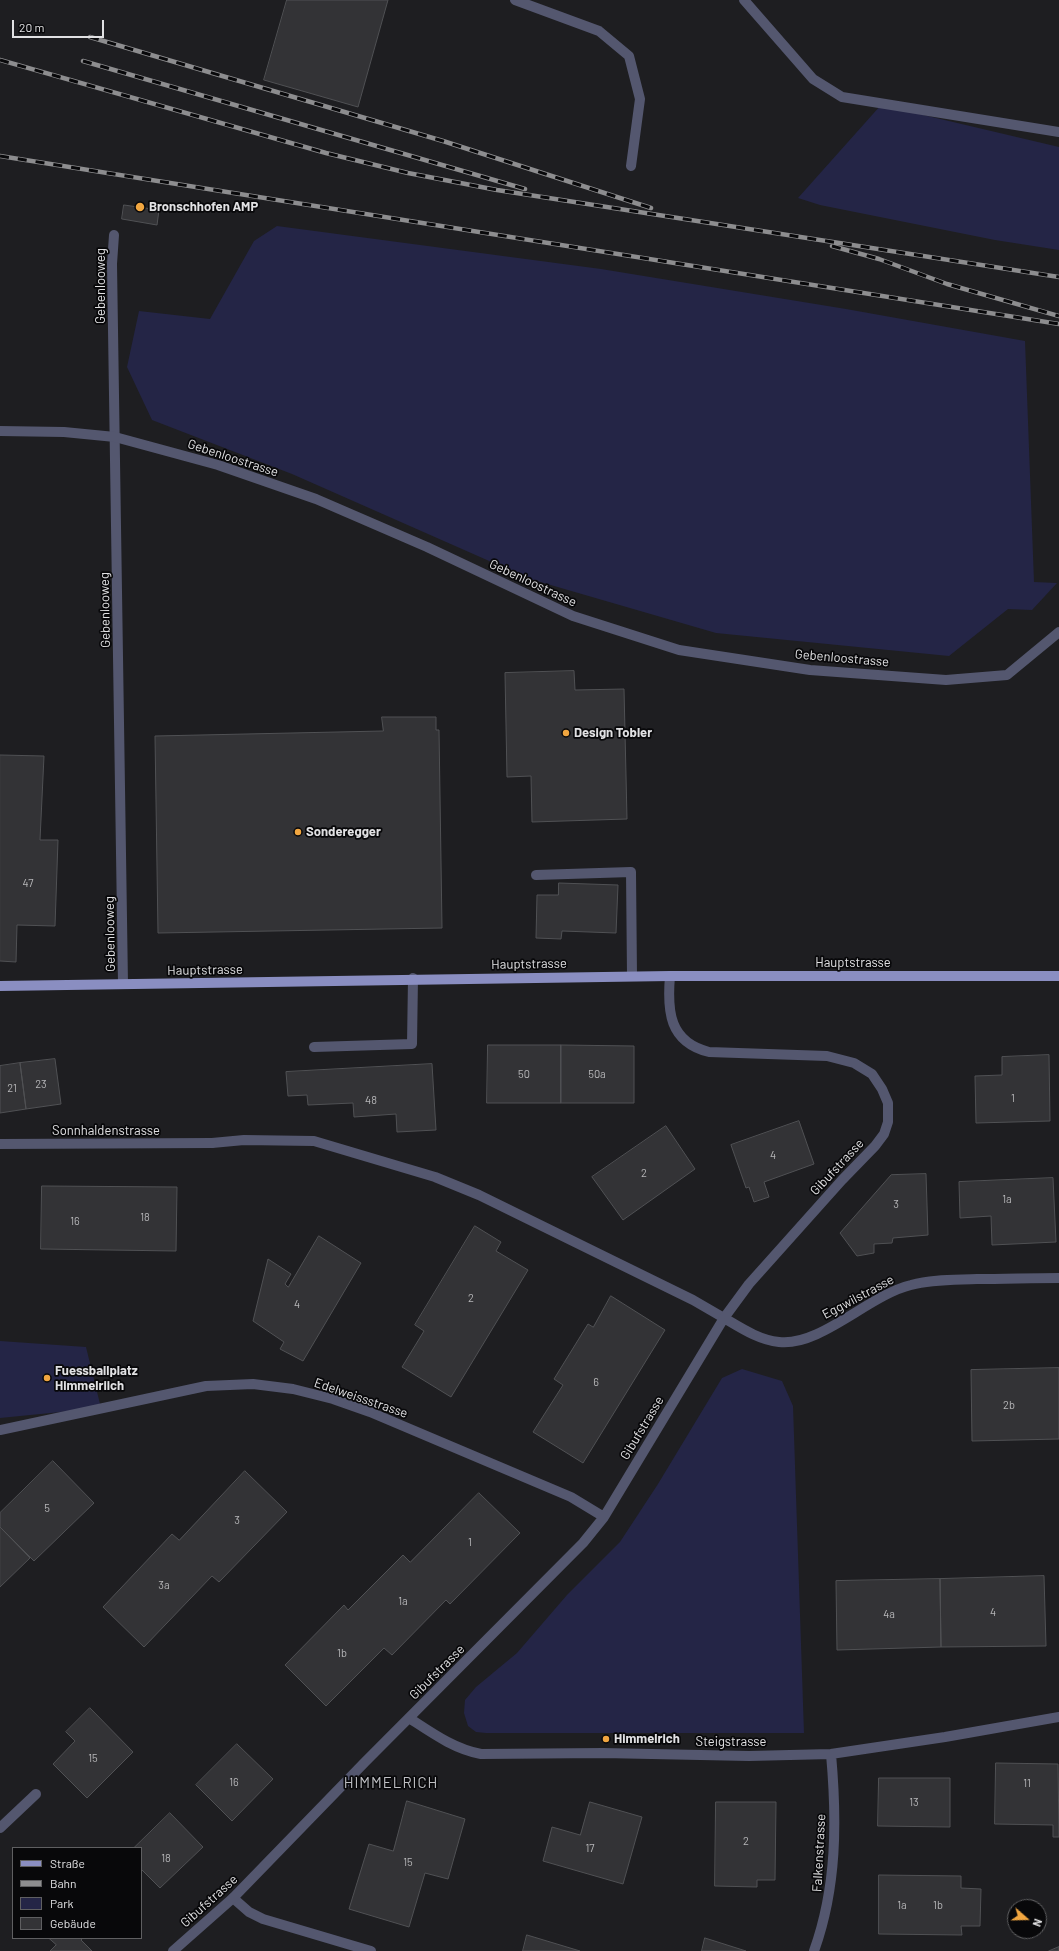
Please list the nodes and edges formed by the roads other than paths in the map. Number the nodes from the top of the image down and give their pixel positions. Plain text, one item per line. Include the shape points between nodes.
1 (515, 0) edge
2 (744, 0) edge
3 (1059, 132) edge
4 (631, 166) dead end
5 (114, 235) dead end
6 (0, 431) edge
7 (115, 437) junction
8 (1059, 632) edge
9 (536, 875) dead end
10 (632, 976) junction
11 (670, 976) junction
12 (1059, 976) edge
13 (413, 978) junction
14 (124, 984) junction
15 (0, 986) edge
16 (314, 1047) dead end
17 (0, 1144) edge
18 (479, 1195) joint
19 (1059, 1278) edge
20 (724, 1318) junction
21 (0, 1430) edge
22 (604, 1517) junction
23 (1059, 1717) edge
24 (409, 1718) junction
25 (831, 1754) junction
26 (36, 1794) dead end
27 (0, 1828) edge
28 (233, 1898) junction
29 (173, 1951) edge
30 (371, 1951) edge
31 (814, 1951) edge

1 - 4 street via 599,31 629,56 640,99
2 - 3 street via 813,79 842,97
5 - 7 street, Gebenlooweg via 112,264
6 - 7 street, Gebenloostrasse via 64,432
7 - 8 street, Gebenloostrasse via 218,465 316,499 427,547 573,616 679,650 810,670 946,680 1007,675
7 - 14 street, Gebenlooweg
9 - 10 street via 631,872
10 - 11 main road, Hauptstrasse
10 - 13 main road, Hauptstrasse
11 - 12 main road, Hauptstrasse
11 - 20 street, Gibufstrasse via 668,998 673,1023 686,1042 692,1046 700,1050 721,1053 827,1056 844,1059 860,1065 872,1074 885,1095 889,1110 886,1128 875,1146 749,1284
13 - 14 main road, Hauptstrasse
13 - 16 street via 412,1044
14 - 15 main road, Hauptstrasse
17 - 18 street, Sonnhaldenstrasse via 314,1141 436,1177
18 - 20 street, Eggwilstrasse via 694,1300
19 - 20 street, Eggwilstrasse via 933,1280 909,1285 883,1296 816,1334 791,1342 771,1341
20 - 22 street, Gibufstrasse
21 - 22 street, Edelweissstrasse via 201,1387 253,1384 293,1389 370,1412 571,1497
22 - 24 street, Gibufstrasse via 559,1569
23 - 25 street, Steigstrasse
24 - 25 street, Steigstrasse via 452,1745 468,1752 482,1754
24 - 28 street, Gibufstrasse
25 - 31 street, Falkenstrasse via 834,1866 829,1897
26 - 27 street
28 - 29 street, Gibufstrasse
28 - 30 street via 249,1912 263,1919

